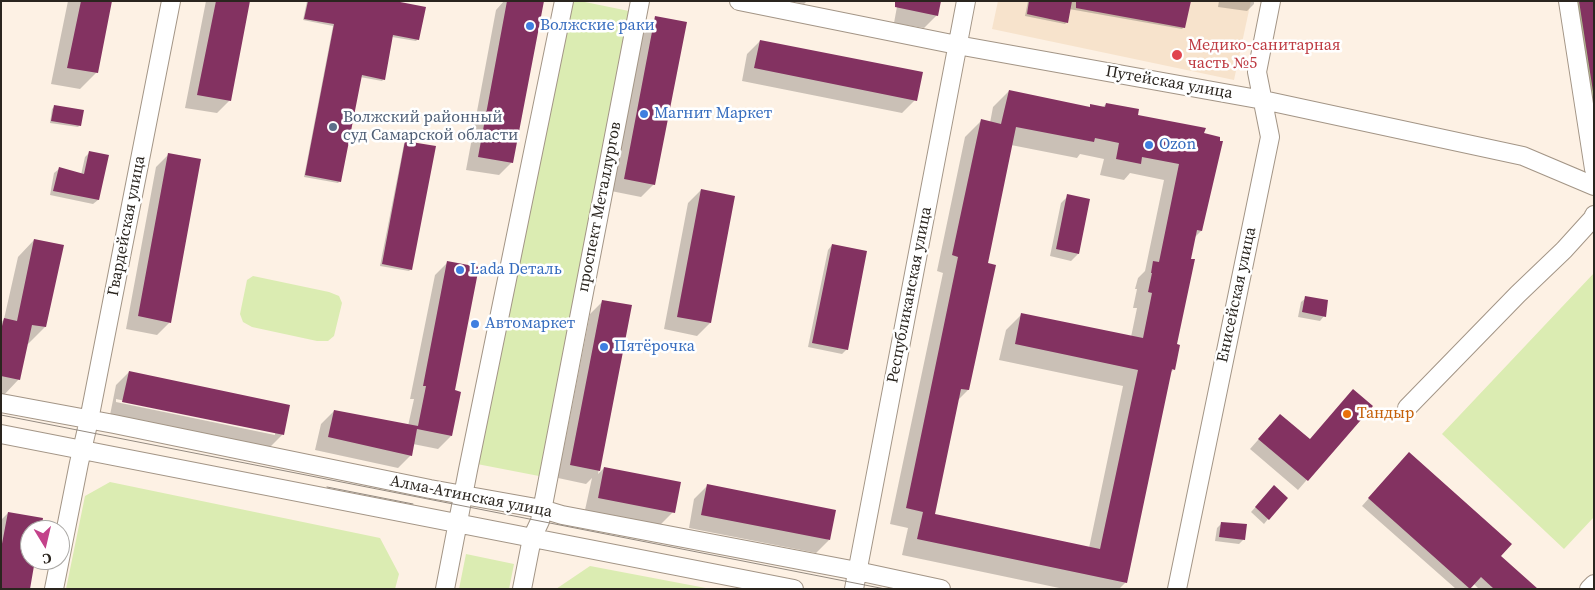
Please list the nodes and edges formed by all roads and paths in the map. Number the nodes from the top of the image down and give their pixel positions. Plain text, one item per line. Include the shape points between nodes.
1 (171, 1) edge
2 (564, 1) edge
3 (640, 1) edge
4 (739, 1) edge
5 (966, 1) edge
6 (1271, 1) edge
7 (1568, 1) edge
8 (957, 45) junction
9 (1263, 100) junction
10 (1594, 169) edge
11 (1594, 186) edge
12 (1594, 215) edge
13 (1, 403) edge
14 (1407, 408) dead end
15 (90, 420) junction
16 (1, 434) edge
17 (81, 450) junction
18 (463, 495) junction
19 (542, 509) junction
20 (458, 524) junction
21 (532, 538) junction
22 (857, 571) junction
23 (1594, 584) edge
24 (54, 589) edge
25 (445, 589) edge
26 (522, 589) edge
27 (794, 589) edge
28 (854, 589) edge
29 (941, 589) edge
30 (1177, 589) edge
31 (1589, 589) edge

1 - 15 street, Гвардейская улица
2 - 18 street
3 - 19 street, проспект Металлургов
4 - 8 street, Путейская улица
5 - 8 street, Республиканская улица
6 - 9 street, Енисейская улица via 1257,72
7 - 10 street
8 - 9 street, Путейская улица
8 - 22 street, Республиканская улица
9 - 11 street, Путейская улица via 1523,156
9 - 30 street, Енисейская улица via 1270,137
12 - 14 street via 1564,250
13 - 15 street, Алма-Атинская улица
15 - 17 street, Гвардейская улица
15 - 18 street, Алма-Атинская улица
16 - 17 street, Алма-Атинская улица
17 - 20 street, Алма-Атинская улица
17 - 24 street, Гвардейская улица
18 - 19 street, Алма-Атинская улица
18 - 20 street
19 - 21 street, проспект Металлургов
19 - 22 street, Алма-Атинская улица
20 - 21 street, Алма-Атинская улица
20 - 25 street
21 - 26 street, проспект Металлургов
21 - 27 street, Алма-Атинская улица
22 - 28 street, Республиканская улица
22 - 29 street, Алма-Атинская улица
23 - 31 street

